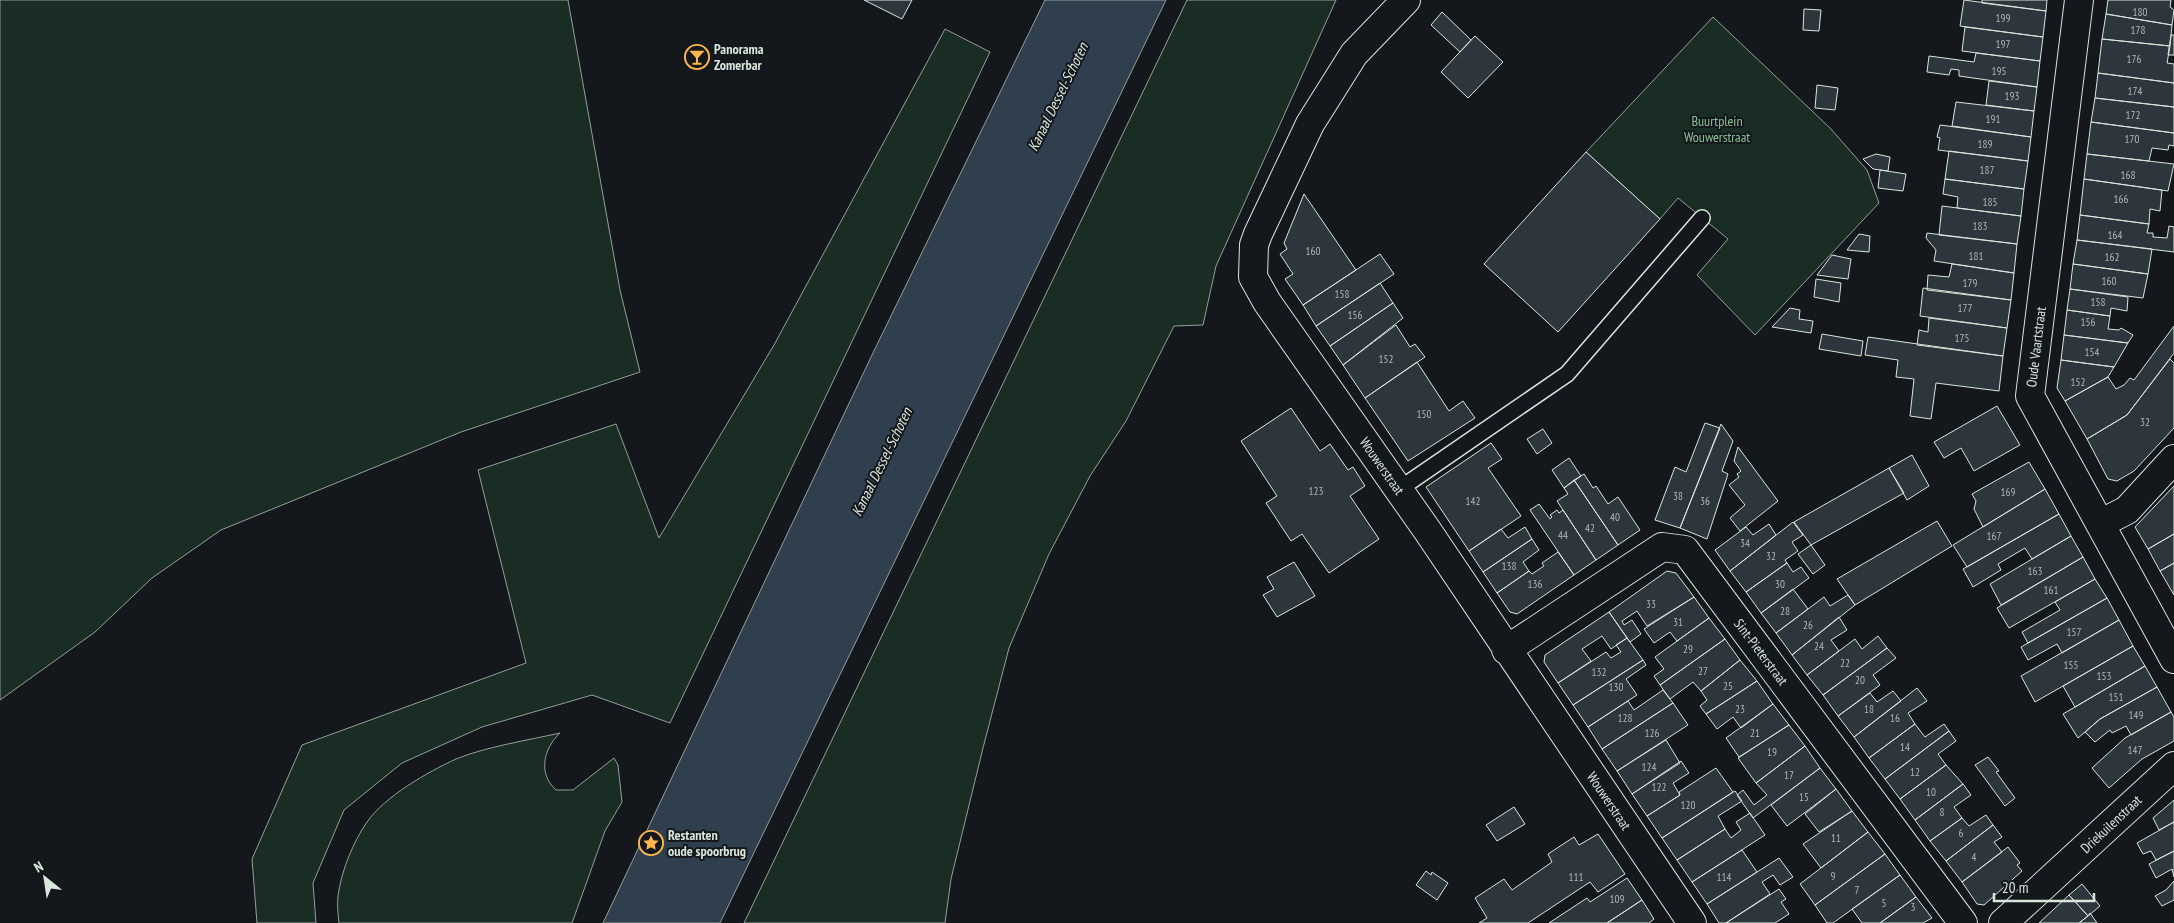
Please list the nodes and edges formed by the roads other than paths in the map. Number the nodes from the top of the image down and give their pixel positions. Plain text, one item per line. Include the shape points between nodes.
1 (1406, 0) edge
2 (2079, 0) edge
3 (1702, 218) dead end
4 (2174, 459) edge
5 (1398, 490) junction
6 (2100, 524) junction
7 (1506, 650) junction
8 (2174, 659) edge
9 (2174, 766) edge
10 (1692, 923) edge
11 (1963, 923) edge
12 (2003, 923) edge

1 - 5 street, Wouwerstraat via 1354,54 1310,124 1254,245 1253,277
2 - 6 street, Oude Vaartstraat via 2030,396
3 - 5 lane via 1567,374
4 - 6 street via 2127,510
5 - 7 street, Wouwerstraat
6 - 8 street, Oude Vaartstraat
7 - 10 street, Wouwerstraat
7 - 11 street, Sint-Pieterstraat via 1662,547 1686,550
9 - 12 street, Driekuilenstraat

